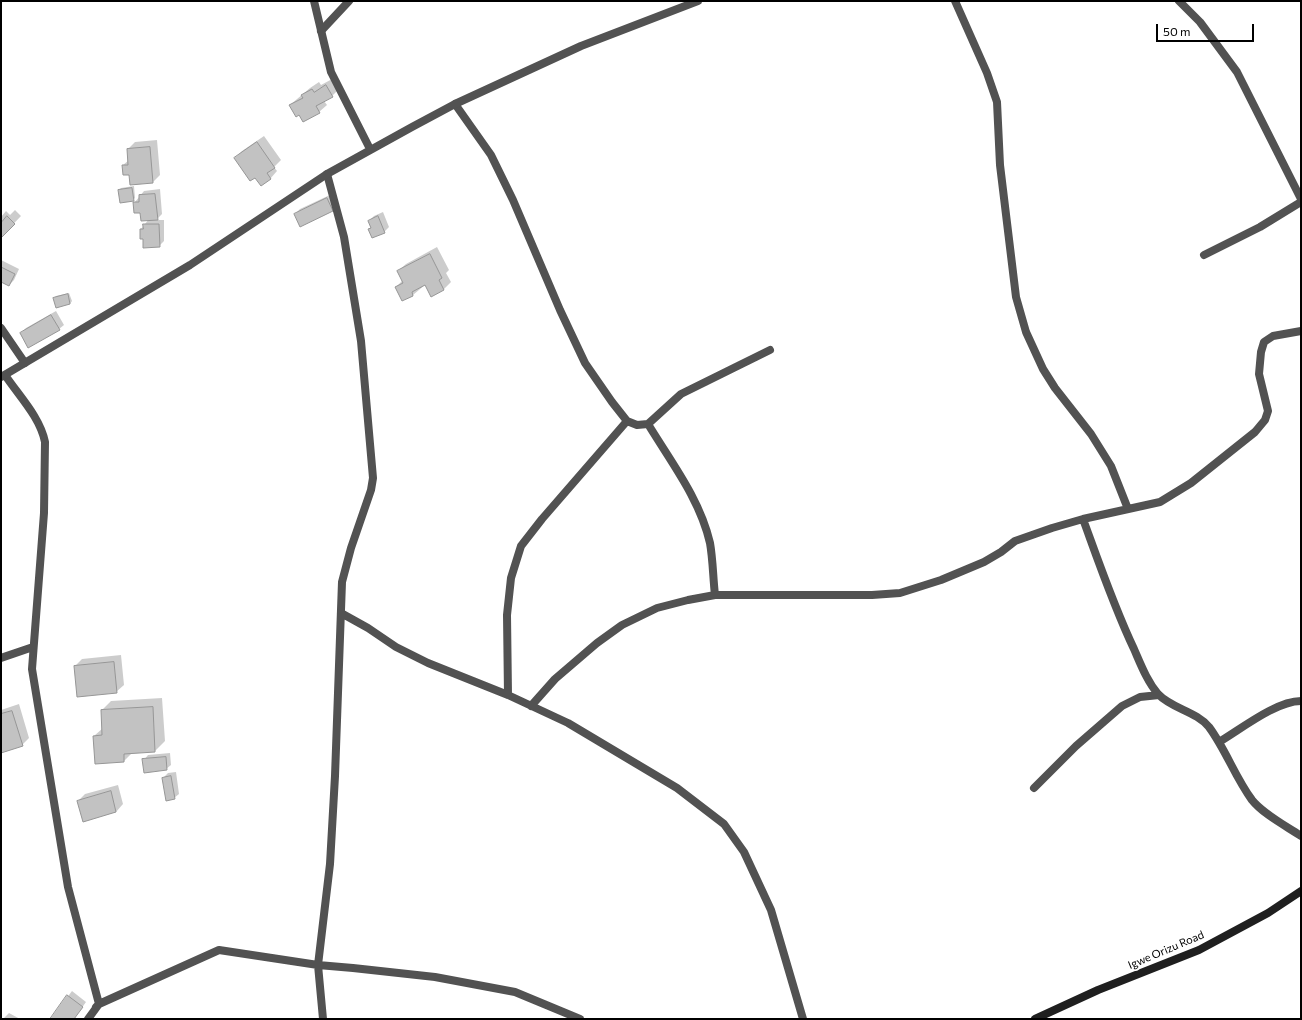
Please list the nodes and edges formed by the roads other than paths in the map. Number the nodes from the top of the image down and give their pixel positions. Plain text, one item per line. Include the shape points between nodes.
1 (314, 1) edge
2 (349, 1) edge
3 (698, 1) edge
4 (955, 1) edge
5 (1179, 1) edge
6 (321, 31) junction
7 (455, 104) junction
8 (370, 149) junction
9 (327, 174) junction
10 (1301, 199) edge
11 (1301, 202) edge
12 (1204, 255) dead end
13 (1, 328) edge
14 (1301, 331) edge
15 (770, 350) dead end
16 (25, 363) junction
17 (3, 376) edge
18 (627, 421) junction
19 (648, 424) junction
20 (1128, 510) junction
21 (1083, 519) junction
22 (715, 595) junction
23 (341, 613) junction
24 (33, 647) junction
25 (1, 658) edge
26 (508, 695) junction
27 (1159, 695) junction
28 (1301, 701) edge
29 (531, 706) junction
30 (1219, 742) junction
31 (1034, 788) dead end
32 (1301, 836) edge
33 (1301, 891) edge
34 (318, 965) junction
35 (99, 1004) junction
36 (87, 1019) edge
37 (323, 1019) edge
38 (580, 1019) edge
39 (803, 1019) edge
40 (1034, 1019) edge

1 - 6 street
2 - 6 street
3 - 7 street via 581,46
4 - 20 street via 997,102 1000,165 1016,297 1026,332 1055,388 1091,434 1111,466
5 - 10 street via 1200,22 1237,72
6 - 8 street via 331,72
7 - 8 street
7 - 18 street via 491,155 585,362
8 - 9 street
9 - 16 street via 190,265
9 - 23 street via 344,236 361,341 373,478 342,582
11 - 12 street via 1260,227
13 - 16 street
14 - 20 street via 1273,336 1264,342 1259,374 1268,411 1265,420 1255,432 1177,492 1160,502
15 - 19 street via 681,394
16 - 17 street
17 - 24 street via 36,419 43,431 45,442 44,513
18 - 19 street via 637,425
18 - 26 street via 521,546 511,578 507,615
19 - 22 street via 700,512 710,543
20 - 21 street
21 - 22 street via 1015,541 984,562 900,593
21 - 27 street via 1123,626 1148,681
22 - 29 street via 657,608 622,624 568,666
23 - 26 street via 396,647
23 - 34 street via 330,864
24 - 25 street
24 - 35 street via 32,669 68,887
26 - 29 street
27 - 30 street via 1208,726
27 - 31 street via 1140,697 1122,706 1076,746
28 - 30 street via 1279,705
29 - 39 street via 568,723 677,788 724,824 744,852 771,910
30 - 32 street via 1253,802
33 - 40 main road, Igwe Orizu Road via 1268,914 1199,950 1098,990
34 - 35 street via 219,950
34 - 37 street
34 - 38 street via 435,977 515,992
35 - 36 street

